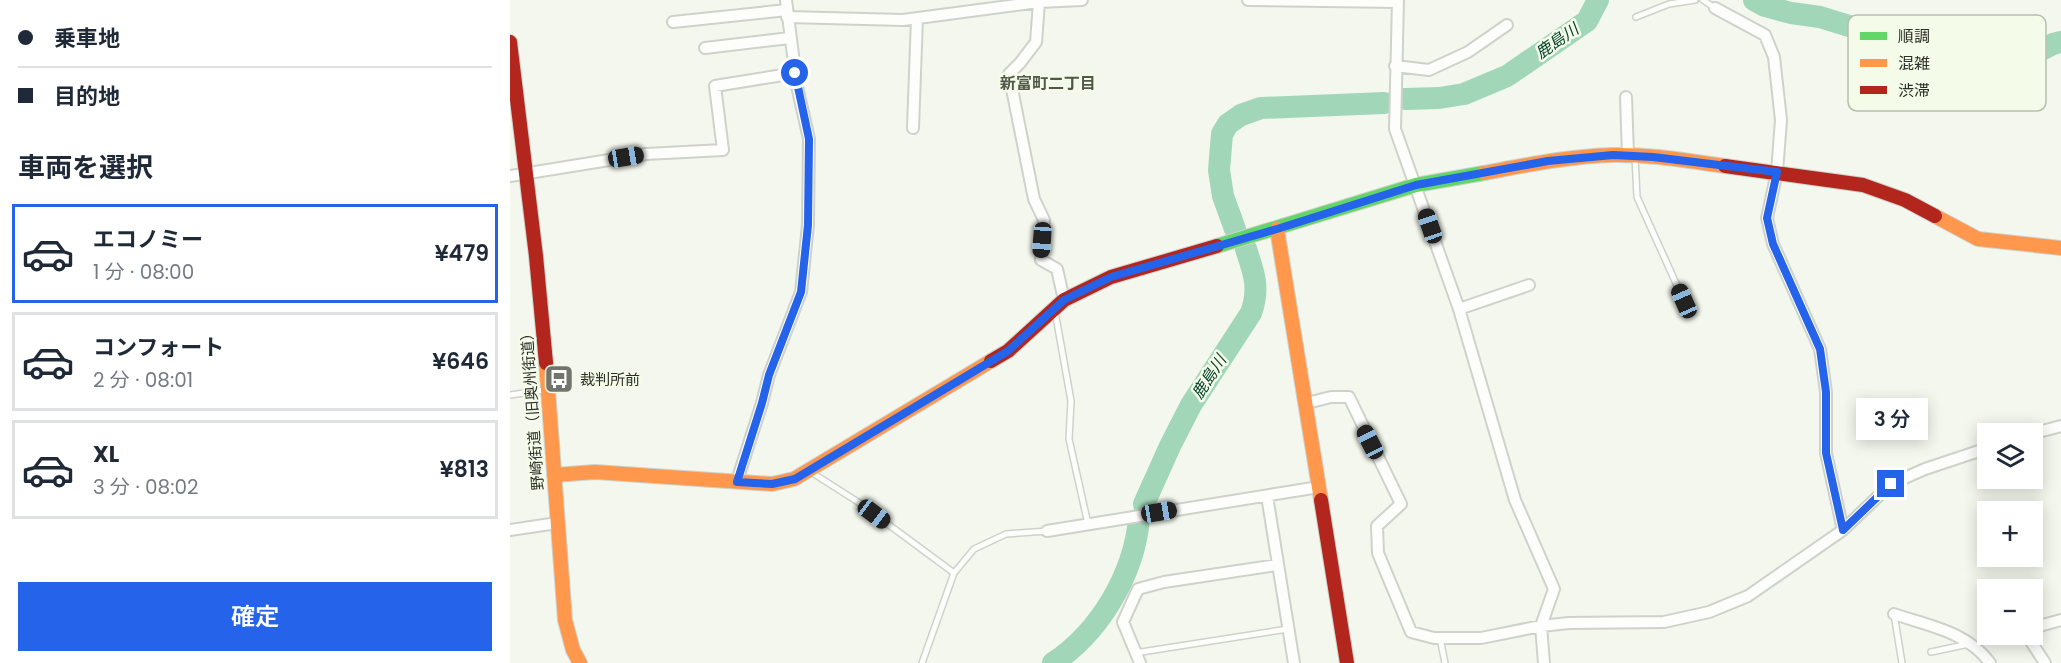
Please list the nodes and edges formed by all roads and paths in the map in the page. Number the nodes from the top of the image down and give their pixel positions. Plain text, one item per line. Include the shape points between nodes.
1 (1082, 0) edge
2 (1248, 0) edge
3 (1695, 0) edge
4 (1703, 0) edge
5 (1398, 1) edge
6 (1039, 2) junction
7 (1714, 8) joint
8 (787, 9) edge
9 (1636, 17) dead end
10 (917, 18) junction
11 (673, 22) dead end
12 (1507, 25) dead end
13 (790, 38) junction
14 (510, 42) edge
15 (705, 48) dead end
16 (1395, 66) junction
17 (795, 73) junction
18 (1626, 97) dead end
19 (913, 129) dead end
20 (1631, 156) junction
21 (1777, 172) junction
22 (526, 173) junction
23 (510, 176) edge
24 (1416, 185) junction
25 (1277, 229) junction
26 (2061, 248) edge
27 (1529, 285) dead end
28 (1684, 301) dead end
29 (1059, 304) junction
30 (1459, 309) junction
31 (549, 389) junction
32 (510, 395) edge
33 (1307, 404) junction
34 (2061, 426) edge
35 (2043, 431) edge
36 (1977, 452) edge
37 (809, 471) junction
38 (554, 475) junction
39 (737, 482) junction
40 (1319, 487) junction
41 (1267, 496) junction
42 (557, 523) junction
43 (1088, 524) junction
44 (510, 530) edge
45 (1843, 530) junction
46 (1047, 531) joint
47 (1277, 565) junction
48 (954, 573) junction
49 (1894, 614) joint
50 (2061, 620) edge
51 (2043, 625) edge
52 (1541, 626) junction
53 (1288, 629) junction
54 (1440, 638) junction
55 (1971, 643) junction
56 (2033, 645) edge
57 (1931, 652) dead end
58 (1138, 658) edge
59 (574, 659) edge
60 (922, 663) edge
61 (1294, 663) edge
62 (1347, 663) edge
63 (1445, 663) edge
64 (1544, 663) edge
65 (1902, 663) edge
66 (1990, 663) edge
67 (2045, 663) edge

1 - 6 street
2 - 5 street
3 - 9 lane via 1669,4
4 - 7 lane
5 - 16 street
6 - 10 street
6 - 29 street via 1036,42 1009,74 1034,199 1044,220 1041,260 1057,269
7 - 21 street via 1765,35 1774,57 1781,120
8 - 10 street
8 - 11 street
8 - 13 street
10 - 19 street
12 - 16 street via 1468,52 1429,70
13 - 15 street
13 - 17 street
14 - 22 main road, 野崎街道（旧奥州街道）
16 - 24 street via 1395,129
17 - 22 street via 715,86 723,150 646,154
17 - 39 street via 809,139 808,225 801,292 769,375
18 - 20 street
20 - 21 main road
20 - 24 main road via 1548,161
20 - 28 lane via 1637,197
21 - 26 main road via 1863,185 1905,200 1978,239
21 - 45 street via 1767,218 1773,244 1820,349 1826,392 1826,453
22 - 23 street
22 - 31 main road, 野崎街道（旧奥州街道）
24 - 25 main road
24 - 30 street
25 - 29 main road via 1111,277
25 - 33 main road
27 - 30 street
29 - 37 main road via 1008,351
29 - 43 lane via 1071,401 1069,439
30 - 52 street via 1515,500 1554,588
31 - 32 lane
31 - 38 main road, 野崎街道（旧奥州街道）
33 - 40 main road
33 - 54 street via 1349,397 1401,504 1377,526 1378,552 1411,632
34 - 35 street
36 - 45 street via 1891,484
37 - 39 main road via 772,484
37 - 48 lane
38 - 39 main road via 595,471
38 - 42 main road, 野崎街道（旧奥州街道）
40 - 41 street
40 - 62 main road
41 - 43 street
41 - 47 street
42 - 44 street
42 - 59 main road, 野崎街道（旧奥州街道） via 565,620
43 - 46 street
45 - 52 street via 1748,596 1709,612 1664,622
46 - 48 lane via 1006,534 974,549
47 - 53 street
47 - 58 street via 1138,589 1123,622
48 - 60 lane
49 - 55 street
49 - 65 lane
50 - 51 street
52 - 54 street via 1481,638
52 - 64 street
53 - 58 lane
53 - 61 street
54 - 63 lane
55 - 57 lane
55 - 66 street
56 - 67 street

